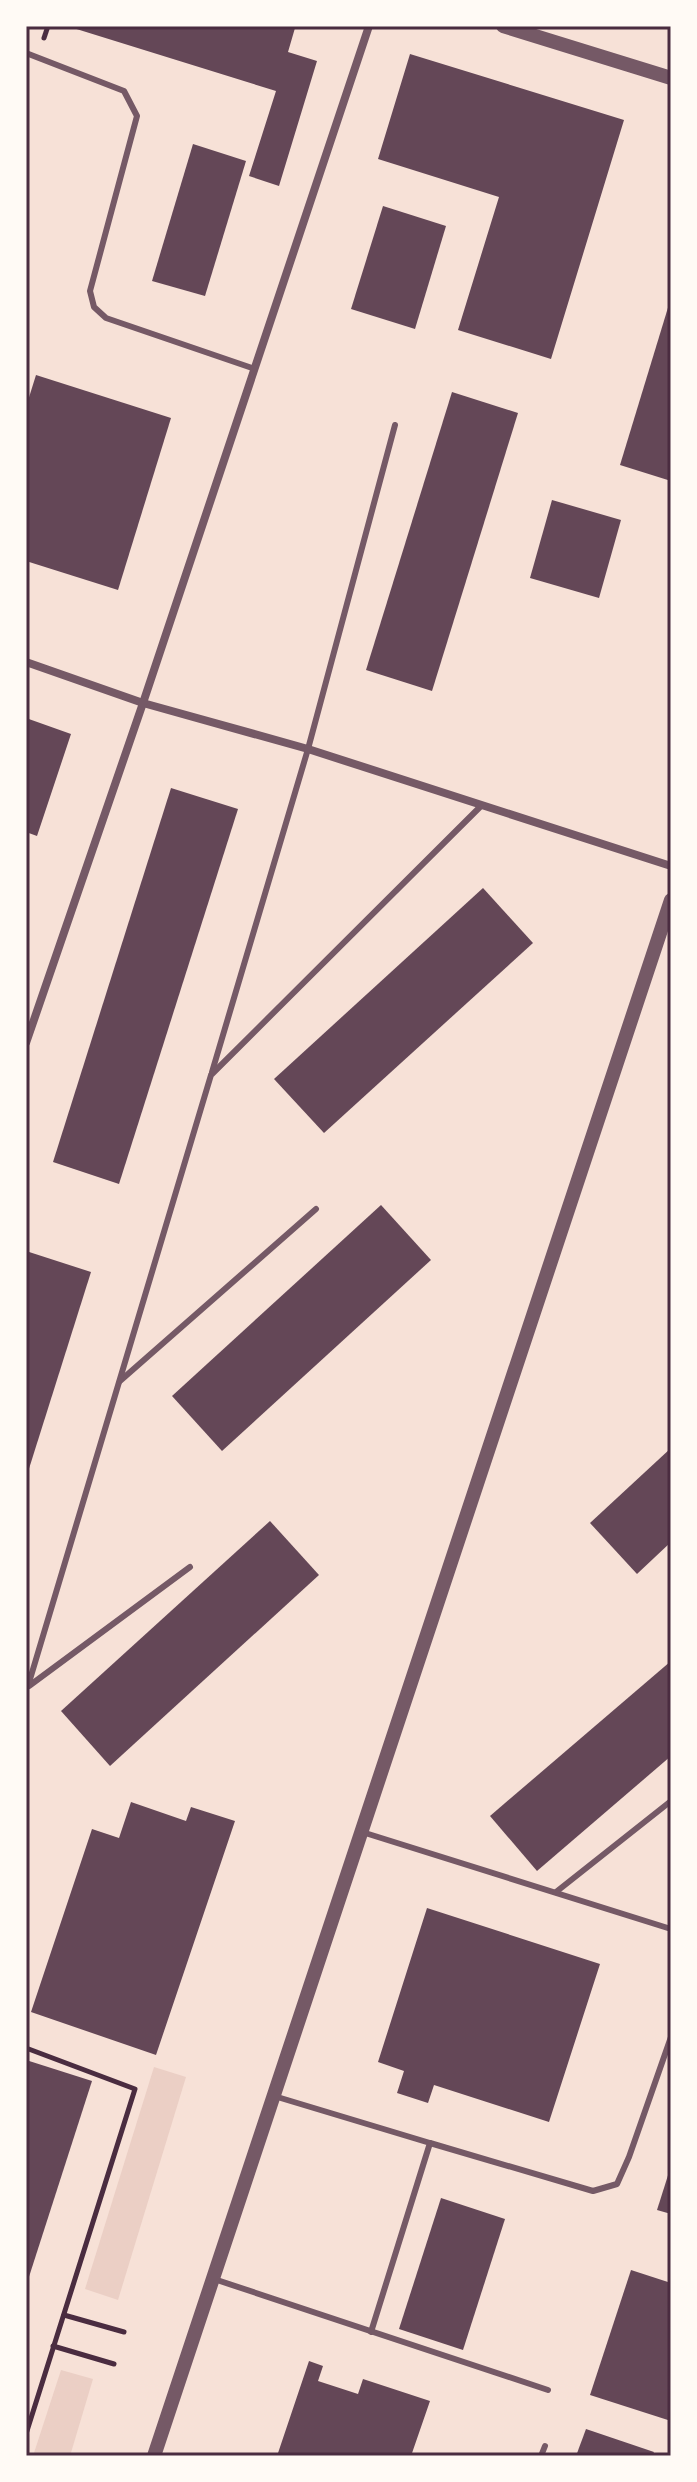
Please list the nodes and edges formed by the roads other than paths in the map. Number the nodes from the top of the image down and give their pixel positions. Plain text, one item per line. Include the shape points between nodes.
1 (369, 26) edge
2 (503, 26) edge
3 (26, 53) edge
4 (671, 78) edge
5 (255, 369) junction
6 (395, 425) dead end
7 (26, 662) edge
8 (143, 703) junction
9 (308, 749) junction
10 (481, 806) junction
11 (671, 866) edge
12 (671, 900) edge
13 (26, 1043) edge
14 (211, 1075) junction
15 (316, 1209) dead end
16 (120, 1381) junction
17 (190, 1567) dead end
18 (27, 1686) edge
19 (671, 1801) edge
20 (362, 1832) junction
21 (556, 1892) junction
22 (671, 1929) edge
23 (671, 2037) edge
24 (274, 2096) junction
25 (430, 2143) junction
26 (214, 2279) junction
27 (371, 2332) junction
28 (548, 2390) dead end
29 (545, 2446) dead end
30 (154, 2456) edge
31 (541, 2456) edge

1 - 5 street
2 - 4 street
3 - 5 lane via 124,91 137,116 90,291 94,307 106,318
5 - 8 street
6 - 9 lane
7 - 8 street
8 - 9 street
8 - 13 street
9 - 10 street
9 - 14 lane
10 - 11 street
10 - 14 lane
12 - 20 street
14 - 16 lane
15 - 16 lane
16 - 18 lane
17 - 18 lane
19 - 21 lane
20 - 21 lane
20 - 24 street
21 - 22 lane
23 - 25 lane via 617,2184 593,2191
24 - 25 lane
24 - 26 street
25 - 27 lane
26 - 27 lane
26 - 30 street
27 - 28 lane
29 - 31 lane

